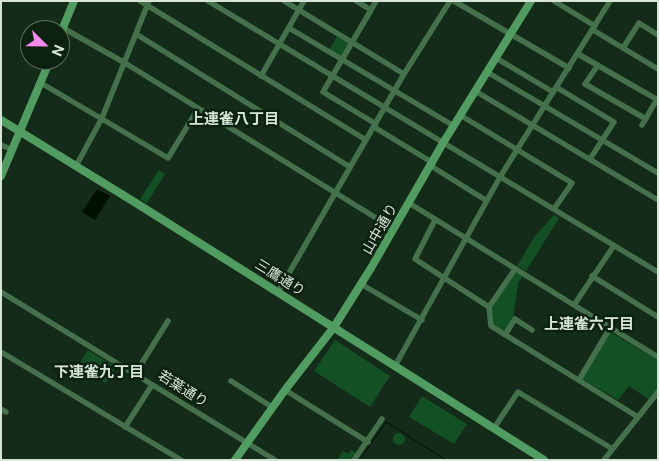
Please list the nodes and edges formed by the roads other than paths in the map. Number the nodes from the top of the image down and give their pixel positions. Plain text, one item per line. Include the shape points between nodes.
1 (74, 1) edge
2 (140, 1) edge
3 (208, 1) edge
4 (284, 1) edge
5 (304, 1) edge
6 (356, 1) edge
7 (376, 1) edge
8 (452, 1) edge
9 (531, 1) edge
10 (554, 1) edge
11 (608, 2) edge
12 (148, 4) edge
13 (299, 10) junction
14 (371, 10) junction
15 (66, 20) edge
16 (289, 28) junction
17 (594, 28) junction
18 (136, 34) junction
19 (510, 34) junction
20 (70, 35) edge
21 (658, 35) edge
22 (351, 42) junction
23 (279, 44) junction
24 (623, 48) junction
25 (578, 54) junction
26 (496, 58) junction
27 (341, 59) junction
28 (125, 63) junction
29 (598, 65) junction
30 (569, 68) junction
31 (658, 68) edge
32 (46, 70) edge
33 (487, 72) junction
34 (404, 74) junction
35 (261, 76) junction
36 (332, 76) junction
37 (41, 83) junction
38 (555, 90) junction
39 (394, 91) junction
40 (475, 91) junction
41 (657, 100) edge
42 (544, 106) junction
43 (198, 108) junction
44 (384, 108) junction
45 (460, 115) junction
46 (102, 118) junction
47 (646, 119) junction
48 (1, 120) edge
49 (532, 124) junction
50 (375, 125) junction
51 (642, 125) dead end
52 (454, 126) junction
53 (20, 132) junction
54 (366, 140) junction
55 (603, 140) junction
56 (443, 143) junction
57 (1, 145) edge
58 (516, 149) junction
59 (13, 150) junction
60 (590, 159) junction
61 (432, 164) junction
62 (76, 166) junction
63 (350, 167) junction
64 (658, 173) edge
65 (1, 176) edge
66 (500, 177) junction
67 (336, 193) junction
68 (658, 200) edge
69 (487, 201) junction
70 (409, 203) junction
71 (554, 209) junction
72 (435, 220) junction
73 (394, 229) junction
74 (467, 240) junction
75 (612, 246) junction
76 (515, 269) junction
77 (658, 272) edge
78 (592, 276) junction
79 (444, 279) junction
80 (361, 284) junction
81 (1, 292) edge
82 (278, 292) junction
83 (574, 304) junction
84 (489, 307) junction
85 (658, 317) edge
86 (422, 320) junction
87 (168, 321) dead end
88 (334, 327) junction
89 (610, 328) junction
90 (532, 330) dead end
91 (505, 335) junction
92 (1, 352) edge
93 (658, 357) edge
94 (395, 366) junction
95 (135, 374) junction
96 (579, 380) junction
97 (231, 381) dead end
98 (152, 385) junction
99 (285, 390) junction
100 (658, 392) edge
101 (272, 407) junction
102 (638, 416) junction
103 (382, 419) dead end
104 (125, 427) junction
105 (494, 428) junction
106 (368, 442) junction
107 (247, 443) junction
108 (611, 448) junction
109 (182, 460) edge
110 (235, 460) edge
111 (275, 460) edge
112 (354, 460) edge
113 (544, 460) edge
114 (604, 460) edge

1 - 15 main road
2 - 12 street
3 - 23 street
4 - 13 street
5 - 13 street
6 - 14 street
7 - 14 street
8 - 19 street
8 - 34 street
9 - 19 main road, 山中通り
10 - 17 street
11 - 17 street
12 - 18 street
12 - 35 street
13 - 16 street
13 - 22 street
14 - 22 street
16 - 23 street
16 - 27 street
17 - 24 street
17 - 25 street
18 - 28 street
18 - 63 street
19 - 26 main road, 山中通り
19 - 30 street
20 - 28 street
21 - 24 street via 638,23
22 - 27 street
22 - 34 street
23 - 35 street
23 - 36 street
24 - 31 street
25 - 29 street
25 - 30 street
26 - 33 main road, 山中通り
26 - 38 street
27 - 36 street
27 - 39 street
28 - 43 street
28 - 46 street
29 - 41 street
29 - 47 street via 585,84
30 - 38 street
32 - 37 main road
33 - 40 main road, 山中通り
33 - 42 street
34 - 39 street
35 - 54 street
36 - 44 street
36 - 50 street via 323,92
37 - 46 street
37 - 53 main road
38 - 42 street
38 - 55 street via 614,122
39 - 44 street
39 - 52 street
40 - 45 main road, 山中通り
40 - 49 street
41 - 47 street
42 - 49 street
42 - 55 street
43 - 46 street via 168,158
43 - 67 street
44 - 50 street
44 - 56 street
45 - 52 main road, 山中通り
45 - 58 street
46 - 62 street
47 - 51 street
48 - 53 main road, 三鷹通り
49 - 58 street
49 - 60 street
50 - 54 street
50 - 61 street
52 - 56 main road, 山中通り
53 - 59 main road
53 - 62 main road, 三鷹通り
54 - 63 street
55 - 60 street
55 - 64 street
56 - 61 main road, 山中通り
56 - 66 street
57 - 59 street
58 - 66 street
58 - 71 street via 572,183
59 - 65 main road
60 - 68 street
61 - 69 street
61 - 70 main road, 山中通り
62 - 82 main road, 三鷹通り
63 - 67 street
66 - 69 street
66 - 71 street
67 - 73 street
67 - 82 street
69 - 74 street
70 - 72 street
70 - 73 main road, 山中通り
71 - 75 street
72 - 74 street
72 - 79 street via 415,259
73 - 80 main road, 山中通り
74 - 76 street
74 - 79 street
75 - 77 street
75 - 78 street
76 - 83 street
76 - 84 street
78 - 83 street
78 - 85 street
79 - 84 street
79 - 86 street
80 - 86 street
80 - 88 main road, 山中通り
81 - 95 street, 若葉通り
82 - 88 main road, 三鷹通り
83 - 89 street
84 - 91 street via 491,326
86 - 94 street
87 - 95 street
88 - 94 main road, 三鷹通り
88 - 99 main road, 山中通り
89 - 93 street
89 - 96 street
90 - 91 street via 515,319
91 - 96 street
92 - 104 street
94 - 105 main road, 三鷹通り
95 - 98 street, 若葉通り
96 - 102 street
97 - 101 street
98 - 104 street
98 - 107 street, 若葉通り
99 - 101 main road, 山中通り
99 - 106 street
100 - 102 street
101 - 107 main road, 山中通り
102 - 108 street
103 - 106 street
104 - 109 street
105 - 108 street via 518,392
105 - 113 main road, 三鷹通り
106 - 112 street
107 - 110 main road, 山中通り
107 - 111 street, 若葉通り
108 - 114 street

